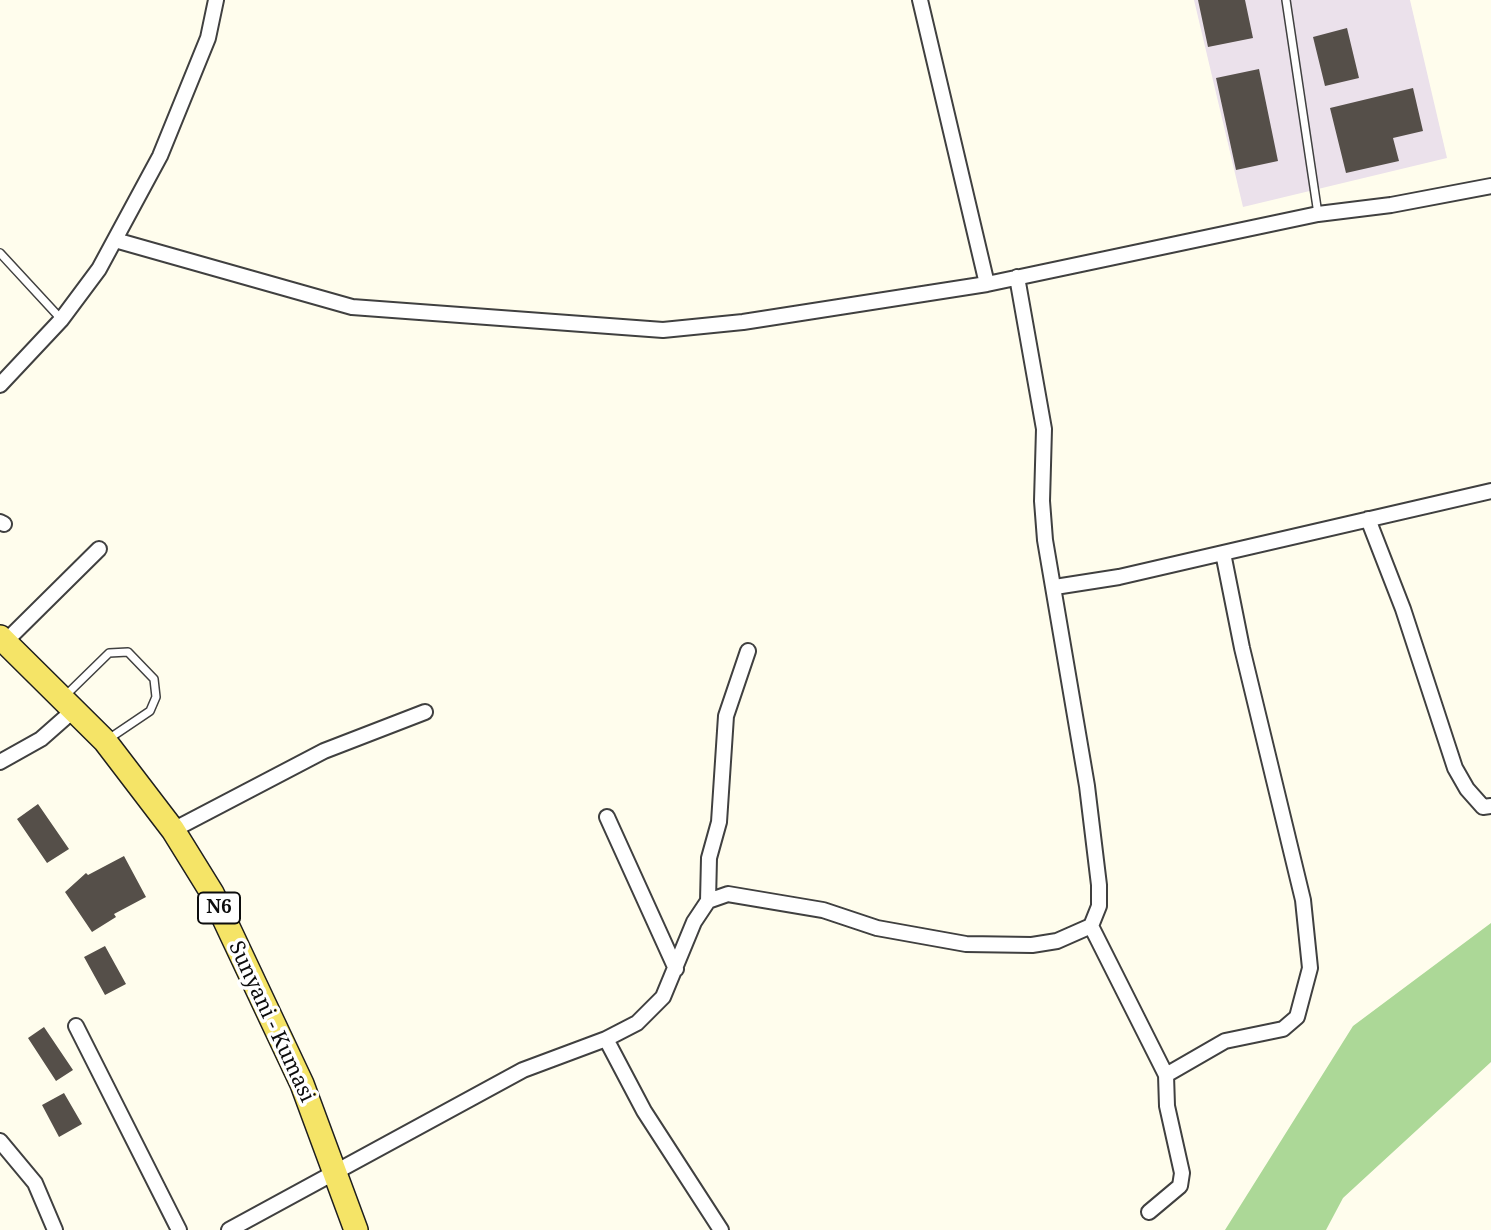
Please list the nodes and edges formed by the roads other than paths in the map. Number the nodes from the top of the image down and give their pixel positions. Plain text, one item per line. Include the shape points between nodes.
1 (216, 0) edge
2 (920, 0) edge
3 (1286, 0) edge
4 (1491, 186) edge
5 (1318, 214) junction
6 (115, 240) junction
7 (0, 253) edge
8 (1017, 277) junction
9 (987, 284) junction
10 (61, 320) junction
11 (0, 385) edge
12 (1491, 491) edge
13 (1368, 519) junction
14 (99, 549) dead end
15 (1223, 553) junction
16 (1055, 587) junction
17 (3, 639) edge
18 (748, 651) dead end
19 (69, 703) junction
20 (425, 712) dead end
21 (105, 741) junction
22 (0, 762) edge
23 (1491, 806) edge
24 (607, 817) dead end
25 (173, 830) junction
26 (708, 901) junction
27 (1091, 926) junction
28 (676, 969) junction
29 (76, 1026) dead end
30 (606, 1039) junction
31 (1166, 1075) junction
32 (0, 1141) edge
33 (335, 1172) junction
34 (1149, 1212) dead end
35 (55, 1230) edge
36 (179, 1230) edge
37 (229, 1230) edge
38 (356, 1230) edge
39 (721, 1230) edge

1 - 6 street via 208,38 160,156
2 - 9 street
3 - 5 lane
4 - 5 street
5 - 8 street
6 - 9 street via 352,307 663,330 743,323
6 - 10 street via 99,270
7 - 10 lane
8 - 9 street
8 - 16 street via 1044,429 1042,501
10 - 11 street
12 - 13 street
13 - 15 street
13 - 23 street via 1404,609 1455,768 1483,807
14 - 17 street
15 - 16 street via 1119,578
15 - 31 street via 1303,900 1310,968 1297,1017 1283,1029 1225,1041
16 - 27 street via 1099,885 1099,906
17 - 19 main road, Sunyani - Kumasi / N6
18 - 26 street via 726,716
19 - 21 main road, Sunyani - Kumasi / N6
19 - 21 lane via 109,653 128,652 154,679 156,697 150,710
19 - 22 street via 41,739
20 - 25 street via 324,751
21 - 25 main road, Sunyani - Kumasi / N6
24 - 28 street
25 - 33 main road, Sunyani - Kumasi / N6 via 218,905 302,1084
26 - 27 street via 728,894 823,910 877,928 966,944 1032,945 1057,941
26 - 28 street via 694,922
27 - 31 street
28 - 30 street via 663,997 636,1023
29 - 36 street
30 - 33 street via 523,1070
30 - 39 street via 644,1111
31 - 34 street via 1167,1106 1182,1173 1180,1186
32 - 35 street via 34,1183
33 - 37 street
33 - 38 main road, Sunyani - Kumasi / N6

